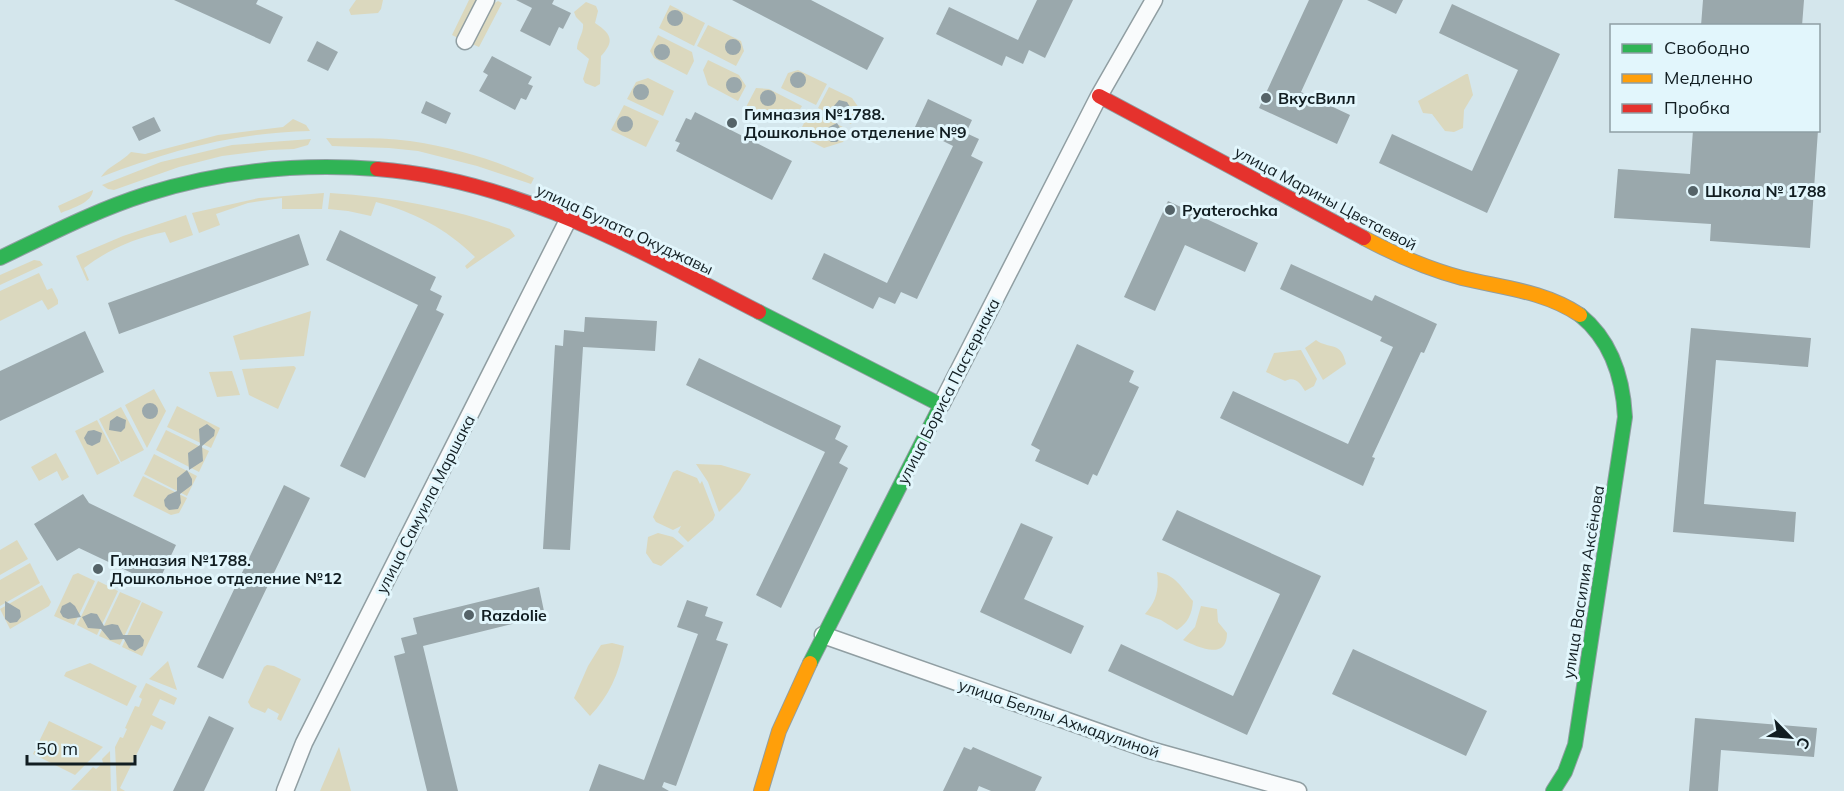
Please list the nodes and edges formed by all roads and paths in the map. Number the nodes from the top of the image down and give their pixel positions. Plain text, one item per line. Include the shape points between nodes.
1 (486, 0) edge
2 (1154, 0) edge
3 (465, 41) dead end
4 (1099, 96) junction
5 (569, 218) junction
6 (0, 258) edge
7 (1621, 374) joint
8 (940, 405) junction
9 (823, 635) junction
10 (285, 791) edge
11 (762, 791) edge
12 (1298, 791) edge
13 (1553, 791) edge

1 - 3 street
2 - 4 street, улица Бориса Пастернака
4 - 7 street, улица Марины Цветаевой via 1394,254 1433,270 1549,298 1567,307 1599,334
4 - 8 street, улица Бориса Пастернака
5 - 6 street, улица Булата Окуджавы via 509,195 447,178 373,168 298,167 233,174 148,194 106,207
5 - 8 street, улица Булата Окуджавы
5 - 10 street, улица Самуила Маршака via 295,762
7 - 13 street, улица Василия Аксёнова via 1625,417 1575,745
8 - 9 street, улица Бориса Пастернака
9 - 11 street, улица Бориса Пастернака via 779,731
9 - 12 street, улица Беллы Ахмадулиной via 1150,750

